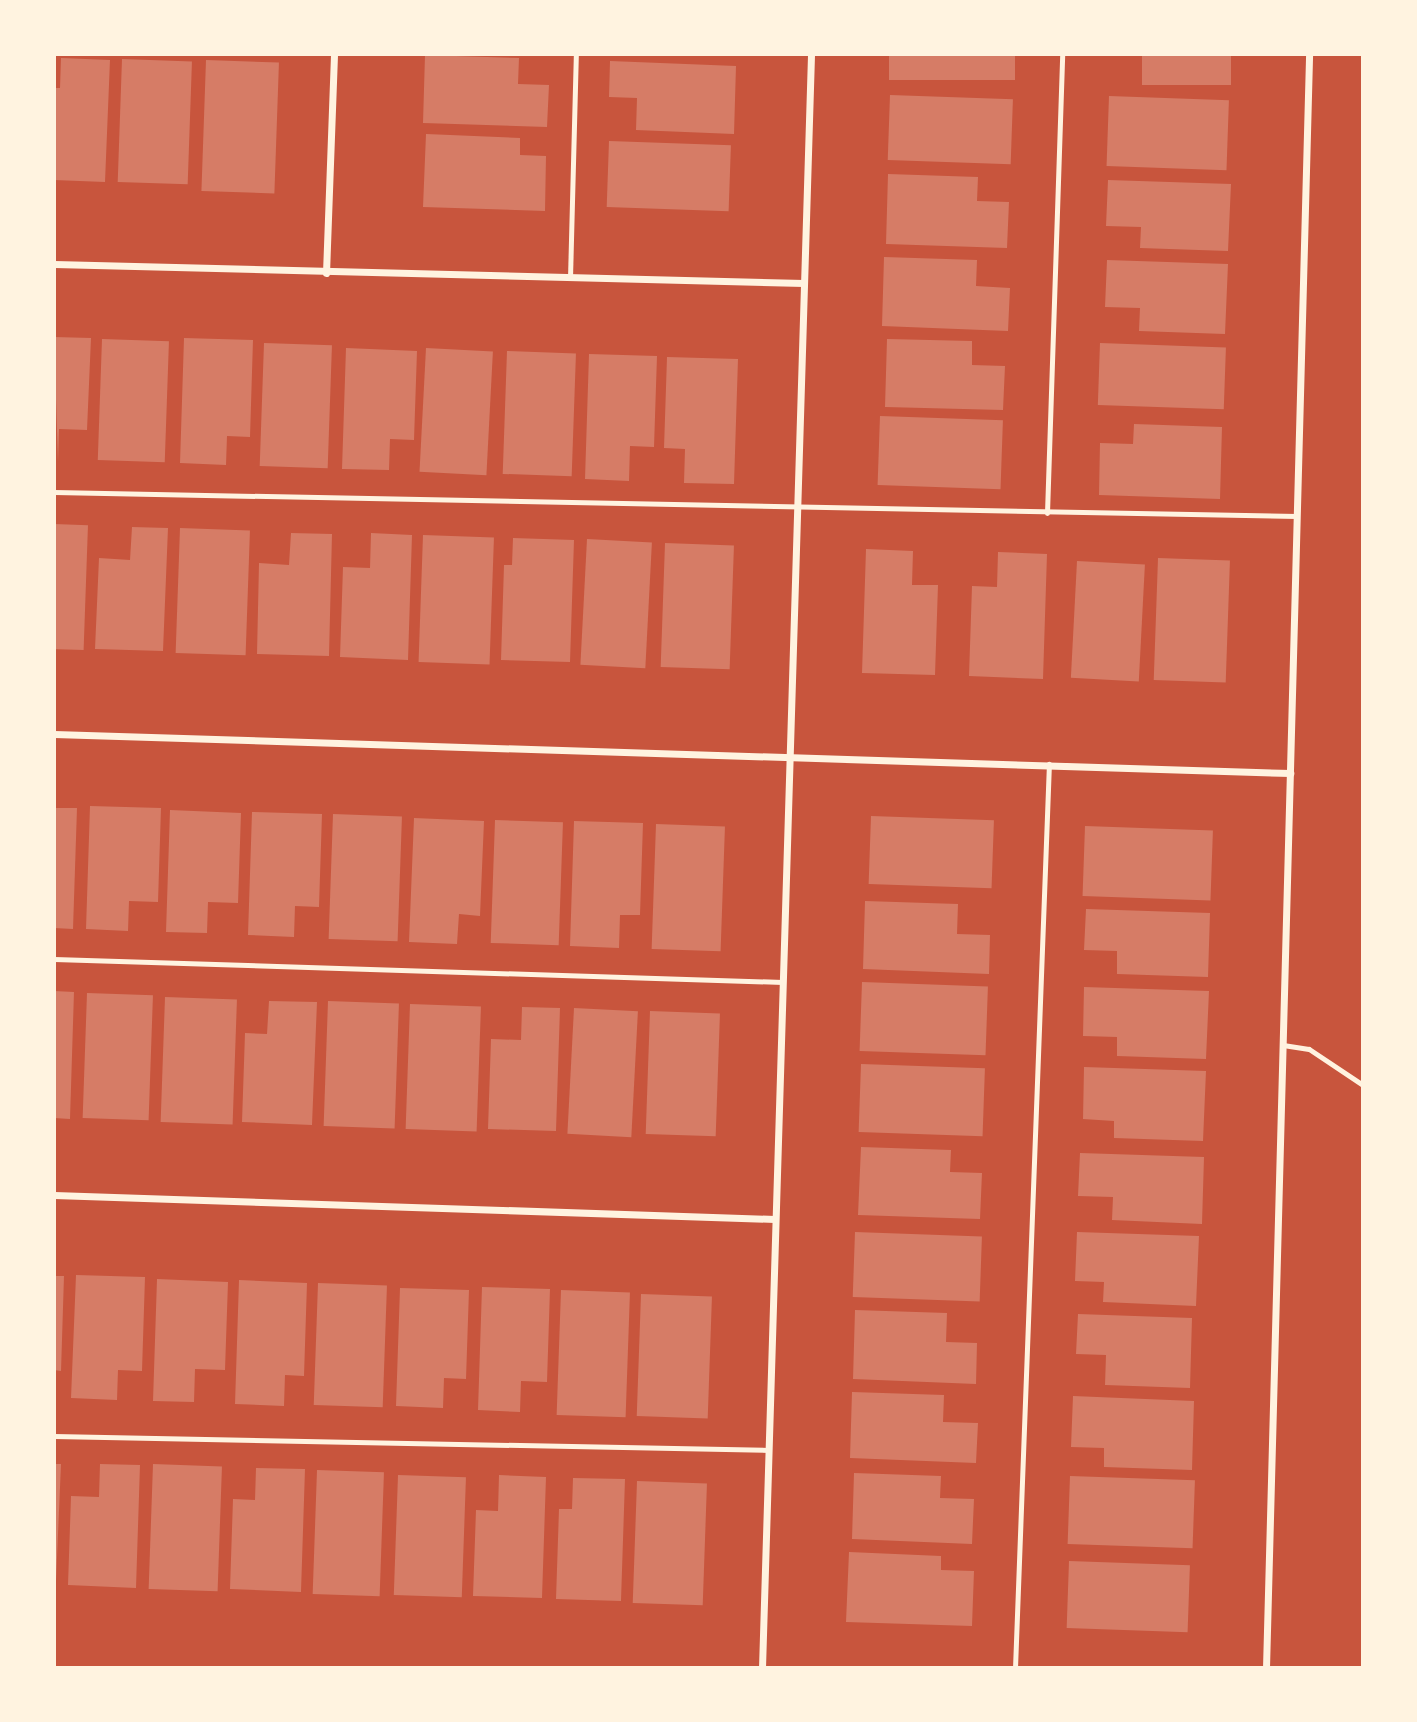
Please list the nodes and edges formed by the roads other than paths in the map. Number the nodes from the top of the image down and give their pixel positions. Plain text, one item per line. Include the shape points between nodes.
1 (334, 54) edge
2 (576, 54) edge
3 (811, 54) edge
4 (1062, 54) edge
5 (1309, 54) edge
6 (54, 264) edge
7 (326, 273) junction
8 (570, 278) junction
9 (804, 283) junction
10 (54, 492) edge
11 (797, 510) junction
12 (1047, 513) junction
13 (1297, 516) junction
14 (54, 734) edge
15 (789, 755) junction
16 (1049, 764) junction
17 (1290, 773) junction
18 (54, 959) edge
19 (783, 982) junction
20 (1283, 1045) junction
21 (1363, 1084) edge
22 (54, 1195) edge
23 (775, 1219) junction
24 (54, 1436) edge
25 (769, 1450) junction
26 (762, 1668) edge
27 (1015, 1668) edge
28 (1266, 1668) edge

1 - 7 street
2 - 8 lane
3 - 9 street
4 - 12 lane
5 - 13 street
6 - 7 street
7 - 8 street
8 - 9 street
9 - 11 street
10 - 11 lane
11 - 12 lane
11 - 15 street
12 - 13 lane
13 - 17 street
14 - 15 street
15 - 16 street
15 - 19 street
16 - 17 street
16 - 27 lane
17 - 20 street
18 - 19 lane
19 - 23 street
20 - 21 lane via 1309,1049
20 - 28 street
22 - 23 street
23 - 25 street
24 - 25 lane
25 - 26 street

